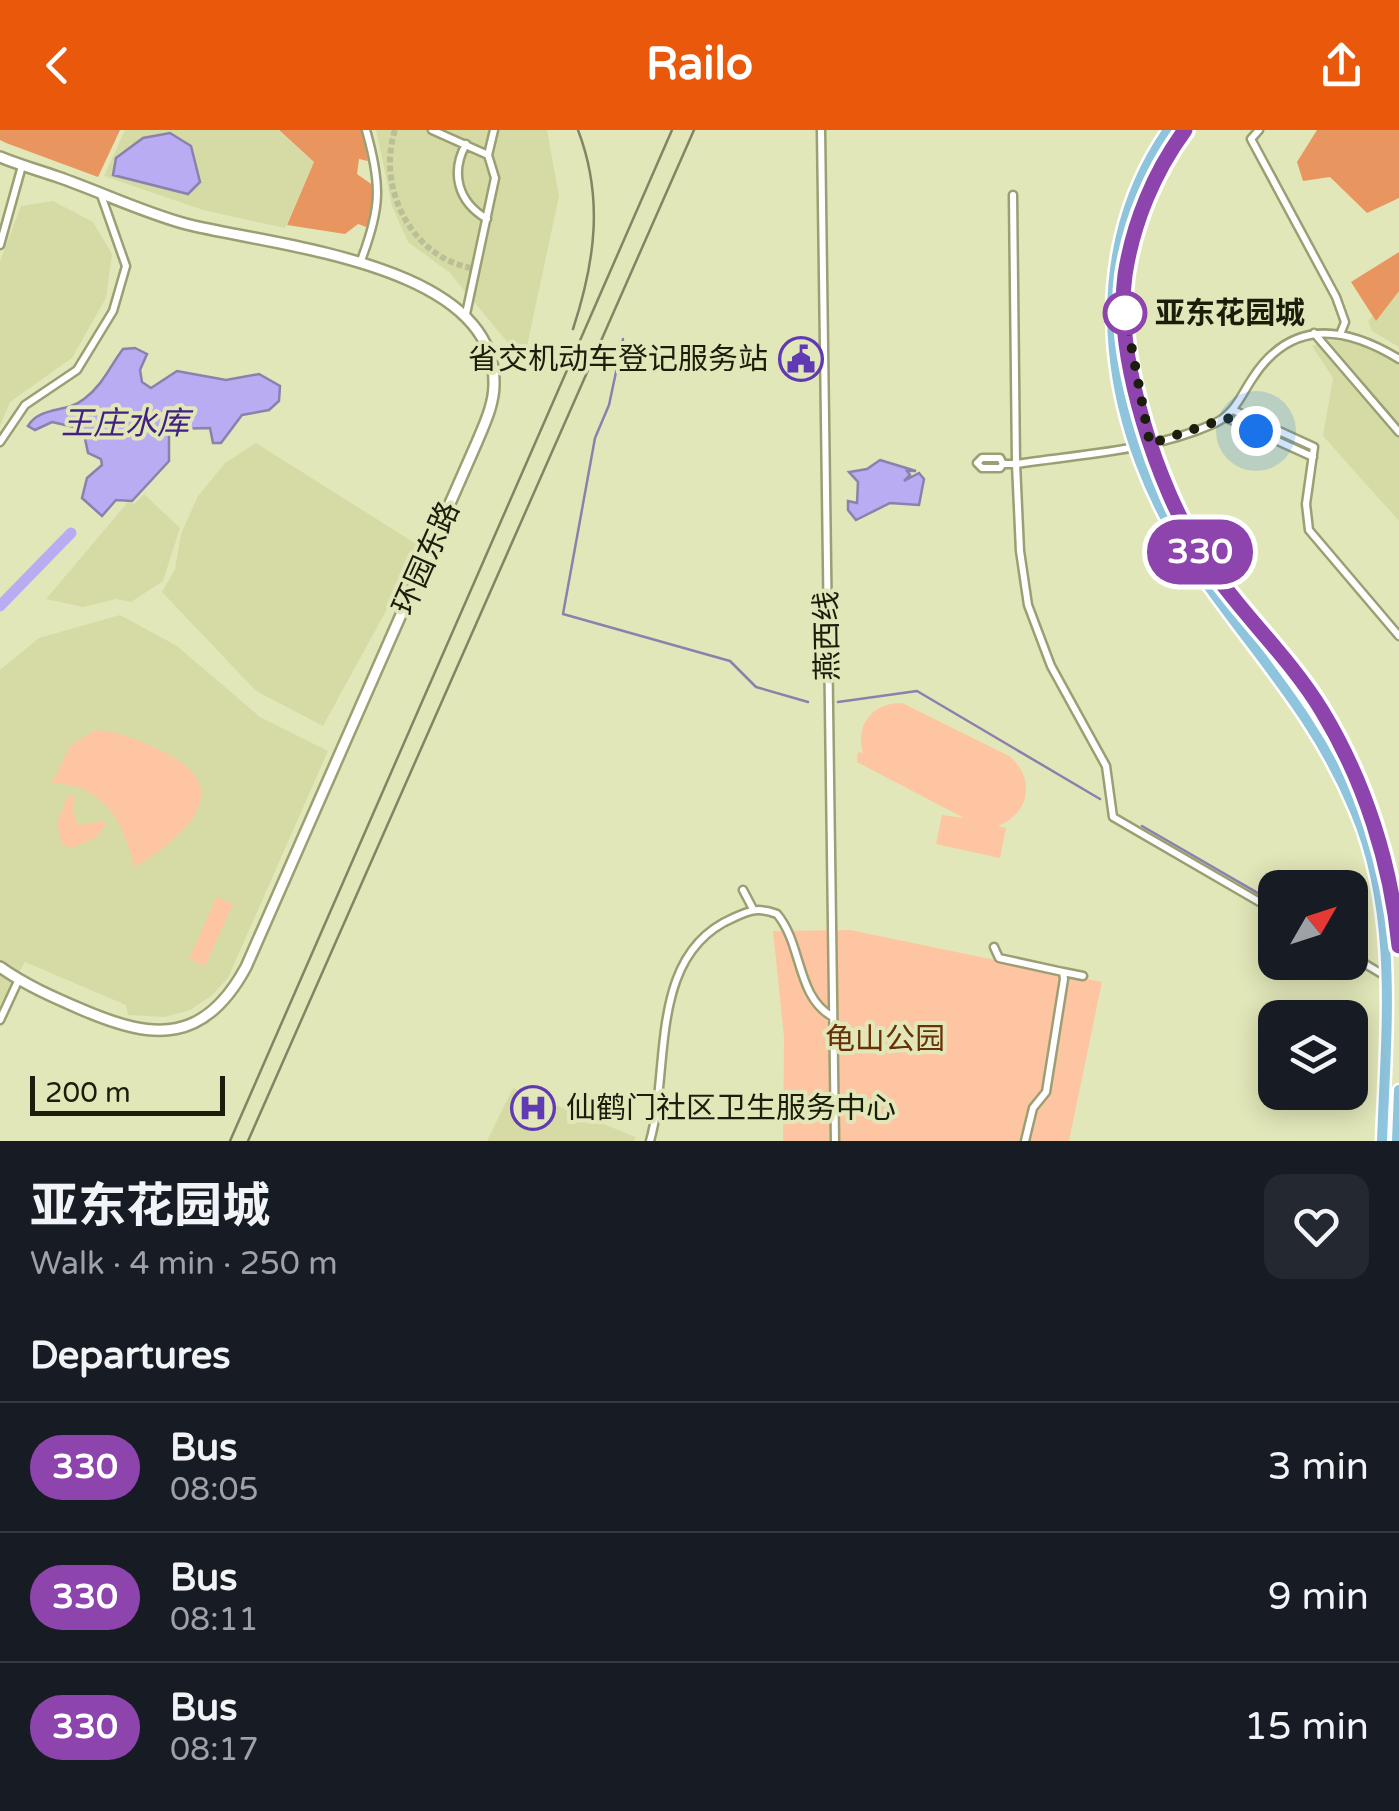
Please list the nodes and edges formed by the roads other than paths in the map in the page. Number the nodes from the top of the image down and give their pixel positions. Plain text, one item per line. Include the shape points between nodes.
1 (366, 130) edge
2 (432, 130) edge
3 (494, 130) edge
4 (821, 130) edge
5 (1168, 130) edge
6 (1185, 130) edge
7 (1259, 130) edge
8 (466, 144) junction
9 (488, 155) junction
10 (0, 157) edge
11 (22, 166) junction
12 (101, 194) junction
13 (1014, 195) dead end
14 (487, 220) junction
15 (0, 245) edge
16 (360, 264) junction
17 (466, 314) junction
18 (1314, 332) junction
19 (1341, 332) junction
20 (1399, 359) edge
21 (1233, 410) junction
22 (1227, 418) junction
23 (1399, 432) edge
24 (0, 442) edge
25 (1150, 444) junction
26 (1134, 446) junction
27 (1313, 457) junction
28 (1003, 464) dead end
29 (1016, 464) junction
30 (1399, 636) edge
31 (743, 890) dead end
32 (1258, 902) edge
33 (754, 909) junction
34 (994, 947) dead end
35 (1399, 948) edge
36 (1368, 966) edge
37 (0, 967) edge
38 (1063, 972) junction
39 (1083, 976) dead end
40 (1387, 977) junction
41 (19, 979) junction
42 (1387, 1001) junction
43 (1399, 1006) edge
44 (834, 1018) junction
45 (0, 1020) edge
46 (1386, 1029) junction
47 (1399, 1036) edge
48 (1399, 1090) edge
49 (650, 1141) edge
50 (834, 1141) edge
51 (1025, 1141) edge
52 (1382, 1141) edge
53 (1397, 1141) edge

1 - 16 street via 380,203
2 - 8 street
3 - 9 street
4 - 44 street, 燕西线
5 - 26 main road via 1128,207 1111,276 1112,340
6 - 25 main road via 1152,184 1125,277 1125,320
7 - 19 street via 1251,139 1336,297 1346,322
8 - 9 street
8 - 14 street via 460,190
9 - 14 street via 495,178
10 - 11 street
11 - 12 street
11 - 15 street
12 - 16 street via 179,222
12 - 24 street via 126,266 112,311 78,370 26,405
13 - 29 street
14 - 17 street
16 - 17 street via 415,284
17 - 41 street, 环园东路 via 490,354 494,387 488,416 234,990 200,1020 152,1032 112,1022
18 - 19 street
18 - 21 street via 1264,363
18 - 23 street
19 - 20 street
21 - 22 street
21 - 27 street via 1314,448
22 - 25 street
22 - 27 street
25 - 26 street
25 - 35 main road via 1202,556 1294,671 1350,765 1381,846
26 - 29 street
26 - 40 main road via 1192,563 1302,707 1337,771 1368,851
27 - 30 street via 1306,510 1312,536
28 - 29 street
29 - 32 street via 1028,605 1051,666 1106,766 1113,817
31 - 33 street
33 - 44 street via 777,914 785,924 811,1000
33 - 49 street via 709,934 673,987
34 - 38 street via 999,958
36 - 40 street
37 - 41 street, 环园东路
38 - 39 street
38 - 51 street via 1050,1072
40 - 42 main road
41 - 45 street
42 - 43 street
42 - 46 main road
44 - 50 street, 燕西线
46 - 47 street
46 - 52 main road
48 - 53 main road

